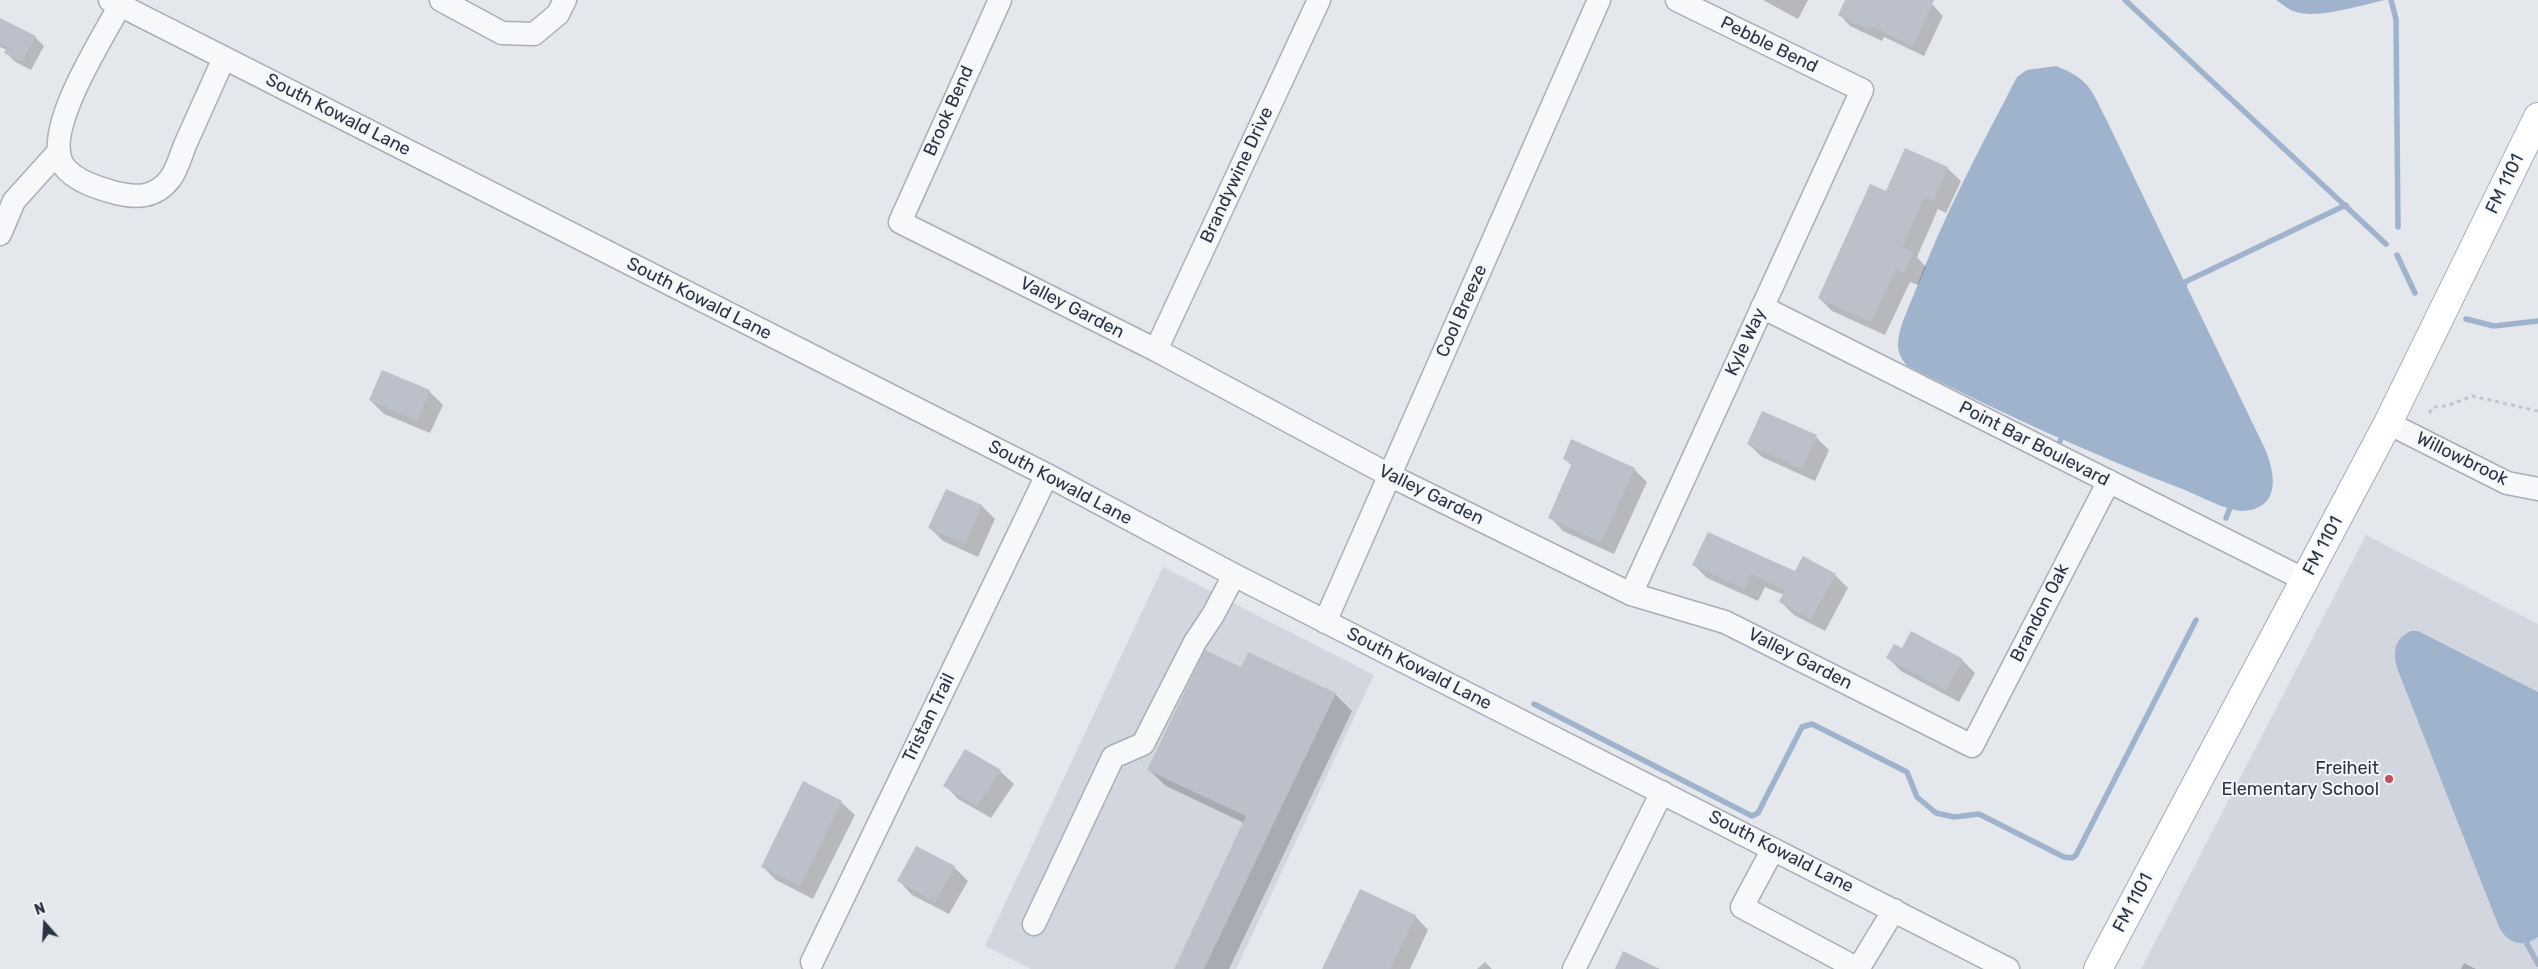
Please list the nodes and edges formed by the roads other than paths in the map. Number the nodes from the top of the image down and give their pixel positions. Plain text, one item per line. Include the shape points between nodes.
1 (441, 0) edge
2 (565, 0) edge
3 (1000, 0) edge
4 (1319, 0) edge
5 (1599, 0) edge
6 (1677, 0) edge
7 (115, 2) edge
8 (224, 58) junction
9 (1862, 90) joint
10 (2538, 117) edge
11 (59, 151) junction
12 (900, 222) joint
13 (0, 234) edge
14 (1762, 307) junction
15 (1156, 350) junction
16 (2388, 423) junction
17 (1048, 475) junction
18 (1389, 475) junction
19 (2109, 481) junction
20 (2538, 489) edge
21 (1234, 575) junction
22 (2305, 580) junction
23 (1631, 594) junction
24 (1325, 622) junction
25 (1972, 746) joint
26 (1662, 792) junction
27 (1773, 848) junction
28 (1894, 910) junction
29 (1034, 924) dead end
30 (812, 962) dead end
31 (1574, 969) edge
32 (1858, 969) edge
33 (2008, 969) edge
34 (2098, 969) edge

1 - 2 street via 502,33 534,34 558,14
3 - 12 street, Brook Bend
4 - 15 street, Brandywine Drive
5 - 18 street, Cool Breeze
6 - 9 street, Pebble Bend
7 - 8 street, South Kowald Lane
7 - 11 street via 68,103 58,134
8 - 11 street via 170,179 152,195 134,198 77,179 63,165
8 - 17 street, South Kowald Lane
9 - 14 street, Kyle Way
10 - 16 main road, FM 1101 / FM 1101
11 - 13 street via 14,201
12 - 15 street, Valley Garden
14 - 19 street, Point Bar Boulevard
14 - 23 street, Kyle Way
15 - 18 street, Valley Garden
16 - 20 street, Willowbrook via 2507,483
16 - 22 main road, FM 1101 / FM 1101
17 - 21 street, South Kowald Lane
17 - 30 street, Tristan Trail
18 - 23 street, Valley Garden
18 - 24 street, Cool Breeze
19 - 22 street, Point Bar Boulevard
19 - 25 street, Brandon Oak
21 - 24 street, South Kowald Lane
21 - 29 street via 1195,642 1143,744 1113,757
22 - 34 main road, FM 1101 / FM 1101
23 - 25 street, Valley Garden via 1725,622
24 - 26 street, South Kowald Lane
26 - 27 street, South Kowald Lane
26 - 31 street
27 - 28 street, South Kowald Lane
27 - 32 street via 1742,906
28 - 32 street
28 - 33 street, South Kowald Lane

